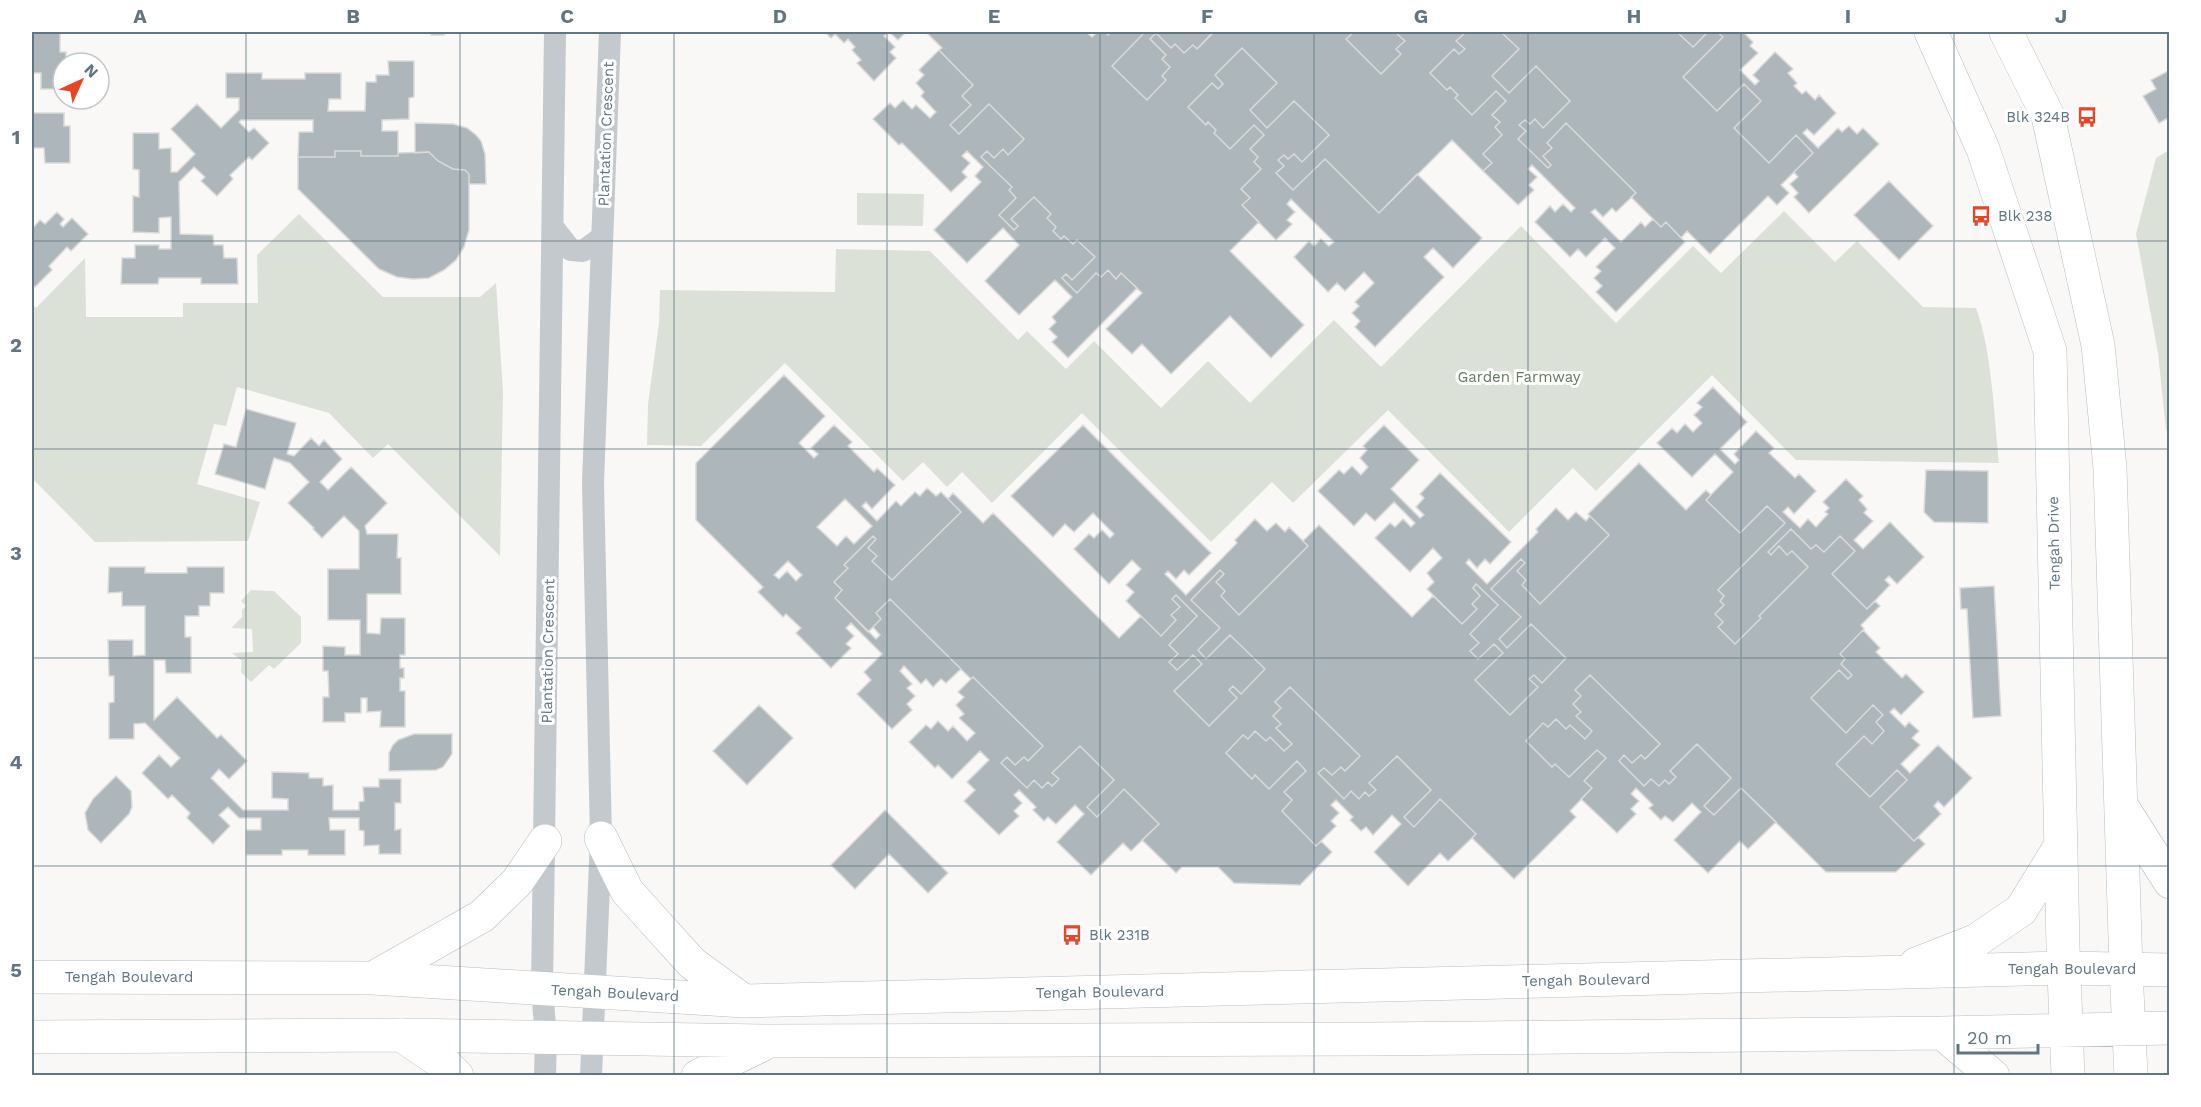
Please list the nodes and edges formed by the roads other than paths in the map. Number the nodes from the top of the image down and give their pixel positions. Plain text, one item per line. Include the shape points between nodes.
1 (555, 32) edge
2 (610, 32) edge
3 (1931, 32) edge
4 (2007, 32) edge
5 (553, 227) junction
6 (602, 237) junction
7 (2120, 803) junction
8 (601, 838) junction
9 (545, 841) junction
10 (2061, 845) junction
11 (2169, 882) edge
12 (2064, 968) junction
13 (2126, 969) junction
14 (2169, 970) edge
15 (1895, 972) junction
16 (32, 977) edge
17 (373, 978) junction
18 (542, 988) junction
19 (594, 992) junction
20 (744, 1001) junction
21 (2129, 1028) junction
22 (2169, 1028) edge
23 (2066, 1029) junction
24 (1942, 1033) junction
25 (401, 1035) junction
26 (32, 1037) edge
27 (546, 1038) junction
28 (594, 1039) junction
29 (769, 1041) junction
30 (457, 1076) edge
31 (545, 1076) edge
32 (591, 1076) edge
33 (698, 1076) edge
34 (1993, 1076) edge
35 (2068, 1076) edge
36 (2131, 1076) edge

1 - 5 street, Plantation Crescent
2 - 6 street, Plantation Crescent
3 - 10 main road, Tengah Drive via 1983,149 2050,351
4 - 7 main road via 2048,116 2098,345 2110,468
5 - 6 street via 571,250 583,251
5 - 9 street, Plantation Crescent
6 - 8 street, Plantation Crescent via 592,483
7 - 11 main road
7 - 13 main road
8 - 19 street, Plantation Crescent
8 - 20 main road via 627,891 646,913 692,963
9 - 17 main road via 517,882 482,916
9 - 18 street, Plantation Crescent
10 - 12 main road, Tengah Drive
10 - 15 main road via 2021,910 1977,940
12 - 13 main road, Tengah Boulevard
12 - 15 main road, Tengah Boulevard
12 - 23 main road, Tengah Drive
13 - 14 main road, Tengah Boulevard
13 - 21 main road
15 - 20 main road, Tengah Boulevard
16 - 17 main road, Tengah Boulevard
17 - 18 main road, Tengah Boulevard
18 - 19 main road, Tengah Boulevard
18 - 27 street, Plantation Crescent
19 - 20 main road, Tengah Boulevard
19 - 28 street, Plantation Crescent
21 - 22 main road
21 - 23 main road
21 - 36 main road
23 - 24 main road
23 - 35 main road, Tengah Drive
24 - 29 main road
24 - 34 main road
25 - 26 main road
25 - 27 main road
25 - 30 main road
27 - 28 main road
27 - 31 street, Plantation Crescent
28 - 29 main road
28 - 32 street, Plantation Crescent
29 - 33 main road

